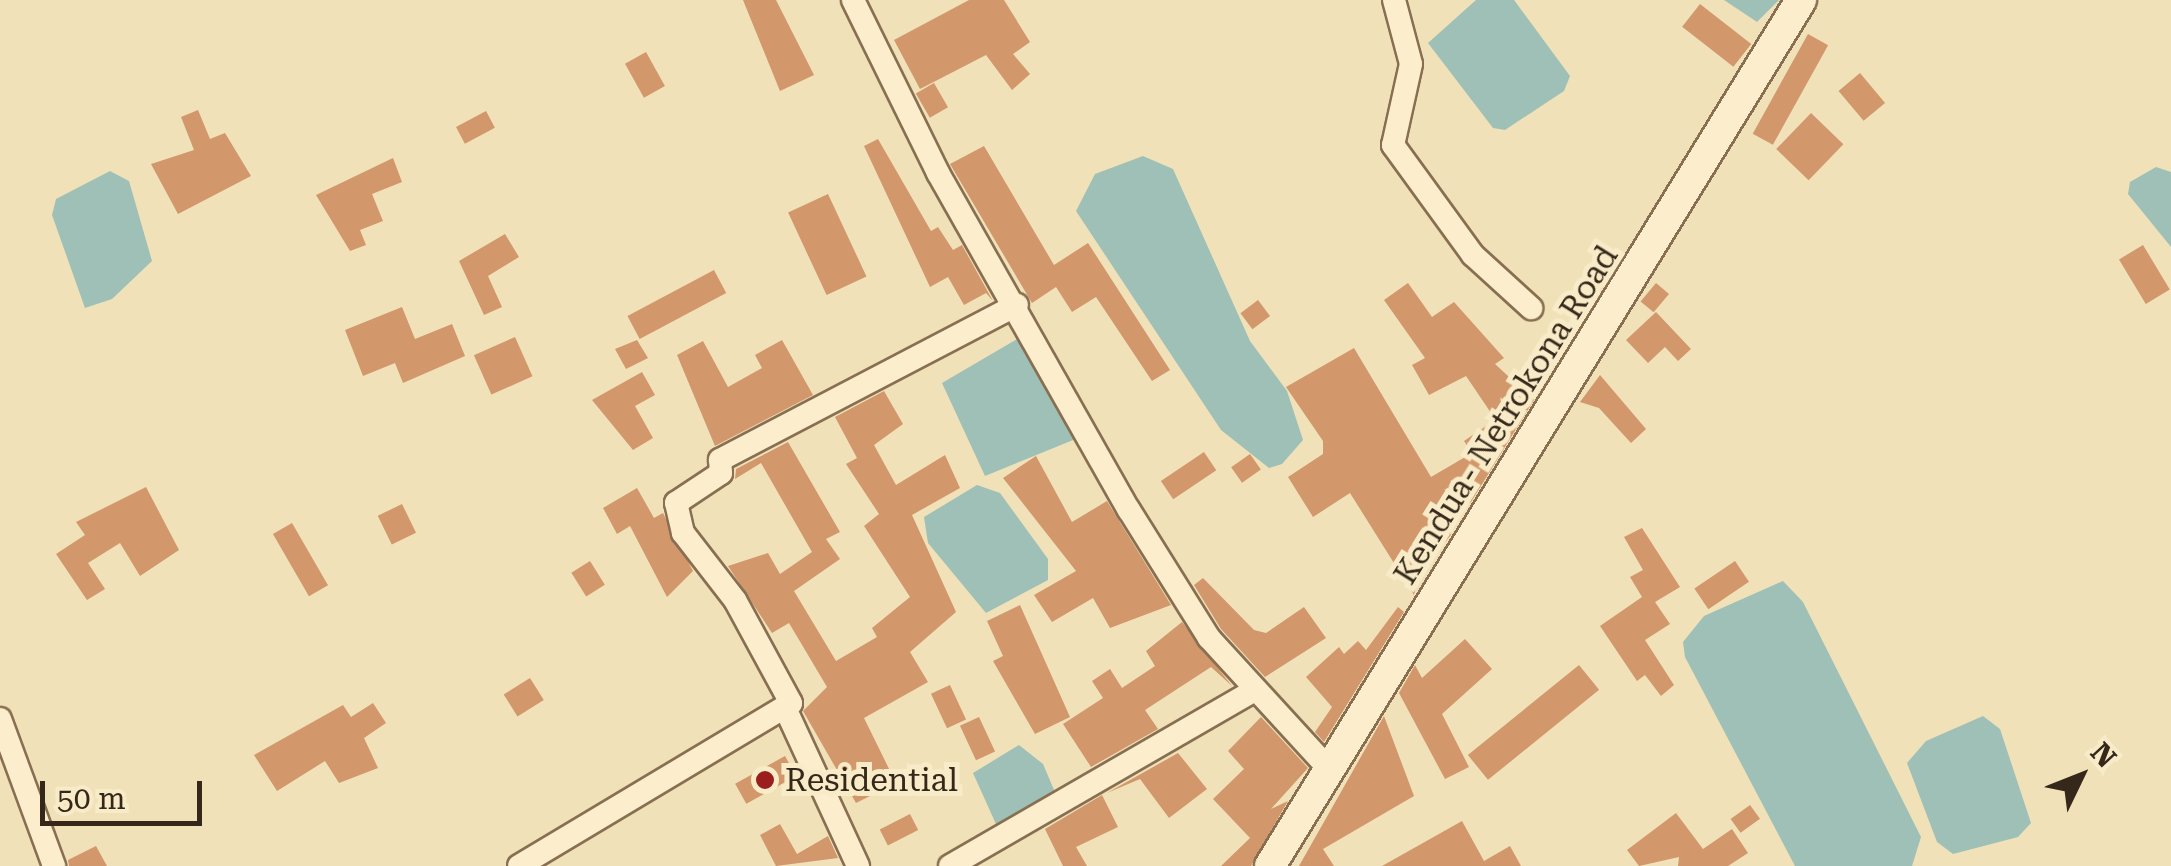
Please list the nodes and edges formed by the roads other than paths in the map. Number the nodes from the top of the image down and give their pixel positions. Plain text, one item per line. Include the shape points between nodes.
1 (853, 0) edge
2 (1394, 0) edge
3 (1801, 0) edge
4 (1018, 304) junction
5 (1531, 308) dead end
6 (1253, 691) junction
7 (786, 710) junction
8 (0, 719) edge
9 (1328, 768) junction
10 (54, 866) edge
11 (519, 866) edge
12 (858, 866) edge
13 (950, 866) edge
14 (1270, 866) edge

1 - 4 street via 938,173
2 - 5 street via 1412,64 1393,144 1472,255
3 - 9 main road, Kendua- Netrokona Road
4 - 6 street via 1130,510
4 - 7 street via 720,460 721,472 676,503 684,533 790,694
6 - 9 street
6 - 13 street
7 - 11 street
7 - 12 street
8 - 10 street
9 - 14 main road, Kendua- Netrokona Road

